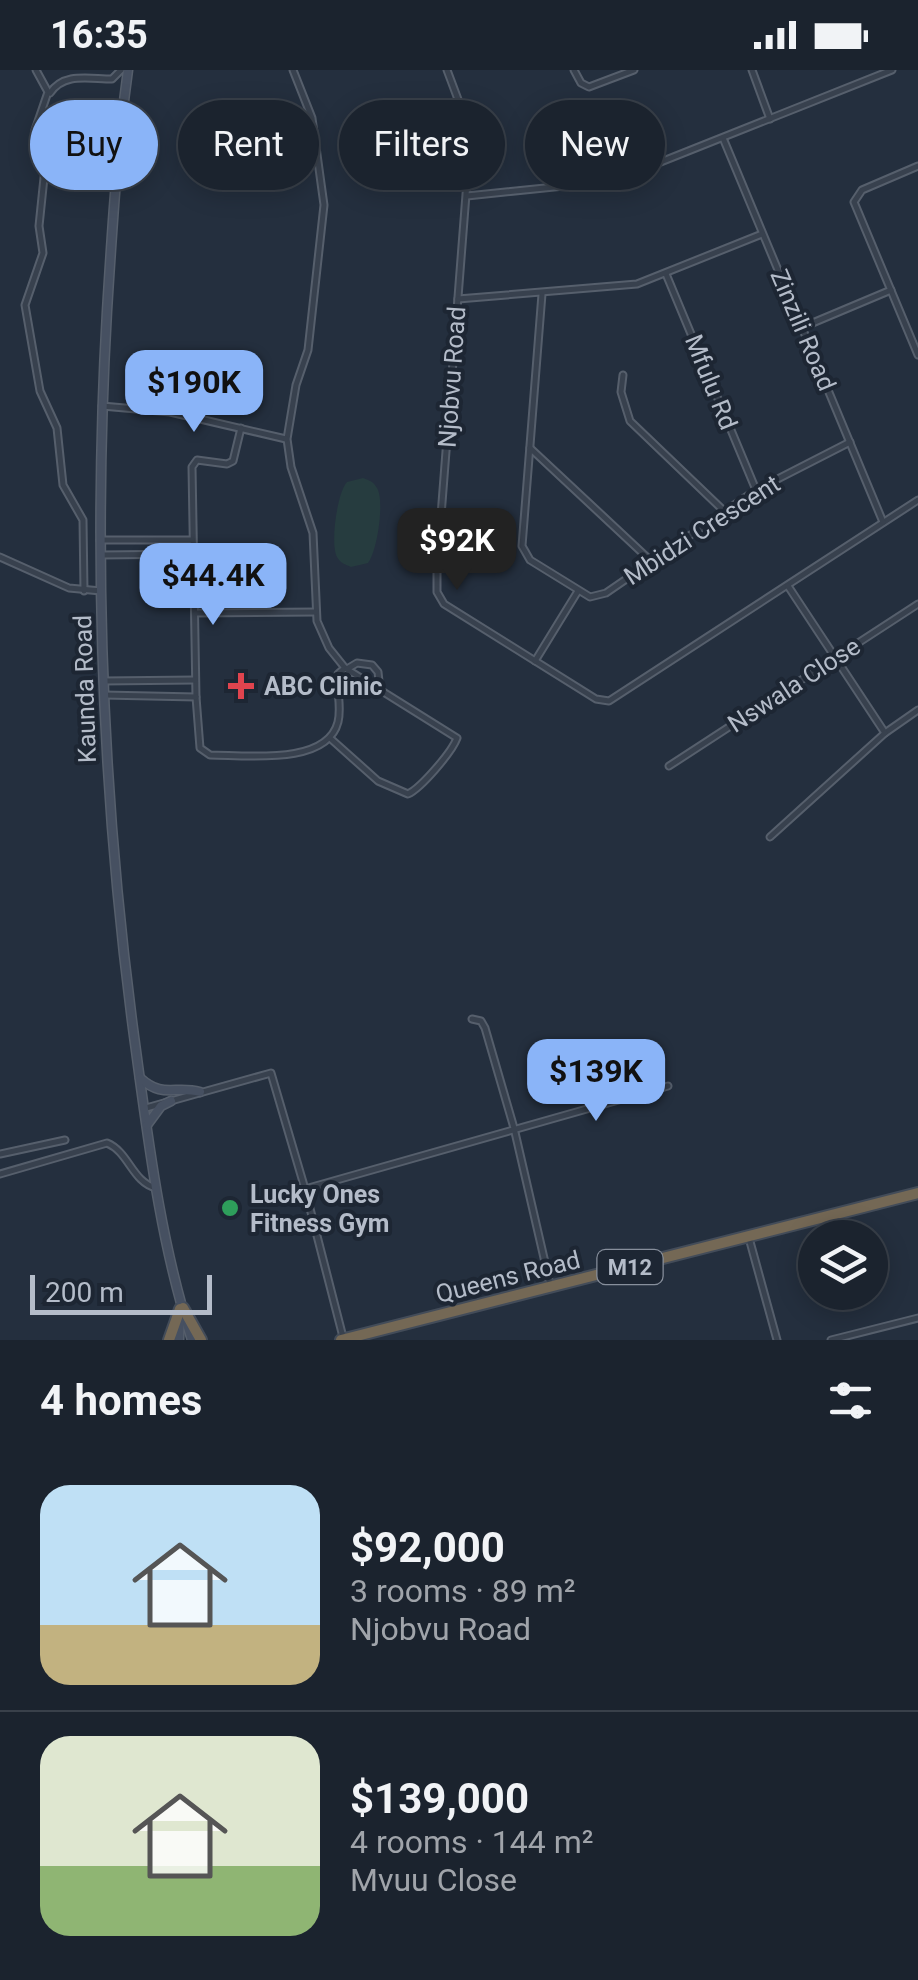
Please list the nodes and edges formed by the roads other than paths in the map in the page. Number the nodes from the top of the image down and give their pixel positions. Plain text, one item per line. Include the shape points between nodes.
1 (36, 70) edge
2 (125, 70) edge
3 (293, 70) edge
4 (446, 70) edge
5 (574, 70) edge
6 (634, 70) edge
7 (752, 70) edge
8 (892, 70) edge
9 (48, 96) junction
10 (770, 119) junction
11 (723, 138) junction
12 (918, 166) edge
13 (466, 196) junction
14 (762, 234) junction
15 (666, 274) junction
16 (891, 290) junction
17 (542, 294) junction
18 (458, 298) junction
19 (803, 326) junction
20 (918, 355) edge
21 (622, 375) dead end
22 (102, 406) junction
23 (241, 428) junction
24 (287, 439) junction
25 (850, 442) junction
26 (530, 448) junction
27 (756, 490) junction
28 (918, 500) edge
29 (724, 511) junction
30 (883, 522) junction
31 (100, 540) junction
32 (194, 540) junction
33 (100, 554) junction
34 (194, 554) junction
35 (0, 557) edge
36 (652, 561) junction
37 (788, 586) junction
38 (84, 590) junction
39 (101, 591) junction
40 (578, 591) junction
41 (918, 604) edge
42 (316, 612) junction
43 (196, 613) junction
44 (835, 658) junction
45 (535, 661) junction
46 (346, 669) junction
47 (195, 680) junction
48 (103, 681) junction
49 (380, 691) junction
50 (104, 696) junction
51 (196, 697) junction
52 (918, 710) edge
53 (884, 733) junction
54 (331, 739) junction
55 (669, 766) dead end
56 (770, 836) dead end
57 (472, 1019) dead end
58 (140, 1078) junction
59 (668, 1086) dead end
60 (200, 1092) junction
61 (172, 1100) junction
62 (143, 1108) junction
63 (514, 1128) junction
64 (146, 1130) junction
65 (65, 1140) dead end
66 (0, 1154) edge
67 (0, 1174) edge
68 (156, 1188) junction
69 (305, 1188) junction
70 (918, 1194) edge
71 (749, 1238) junction
72 (551, 1288) junction
73 (181, 1306) junction
74 (918, 1318) edge
75 (170, 1340) edge
76 (179, 1340) edge
77 (192, 1340) edge
78 (201, 1340) edge
79 (342, 1340) edge
80 (777, 1340) edge
81 (831, 1340) edge

1 - 9 street
2 - 9 street via 112,79 70,78
2 - 22 main road, Kaunda Road
3 - 24 street via 312,118 324,205 308,350
4 - 13 street, Njobvu Road via 468,130
5 - 6 street via 586,87
7 - 10 street
8 - 10 street
9 - 38 street via 36,130 45,168 43,253 25,306 38,380 57,428 63,485 83,520
10 - 11 street
11 - 13 street via 604,183
11 - 14 street, Zinzili Road
12 - 16 street via 855,198
13 - 18 street, Njobvu Road
14 - 15 street
14 - 19 street, Zinzili Road
15 - 17 street via 624,286
15 - 27 street, Mfulu Rd
16 - 19 street
16 - 20 street
17 - 18 street
17 - 26 street
18 - 45 street, Njobvu Road via 436,592 449,609
19 - 25 street, Zinzili Road
21 - 29 street via 630,421
22 - 23 street
22 - 31 main road, Kaunda Road
23 - 24 street
23 - 32 street via 233,461 193,464
24 - 42 street via 313,533
25 - 27 street, Mbidzi Crescent
25 - 30 street, Zinzili Road
26 - 36 street
26 - 40 street via 523,550
27 - 29 street, Mbidzi Crescent
28 - 30 street, Njobvu Road
29 - 36 street, Mbidzi Crescent
30 - 37 street, Njobvu Road
31 - 32 street
31 - 33 main road, Kaunda Road
32 - 34 street
33 - 34 street
33 - 39 main road, Kaunda Road
34 - 43 street
35 - 38 street
36 - 40 street, Mbidzi Crescent via 603,595
37 - 44 street
37 - 45 street, Njobvu Road via 613,700 596,699
38 - 39 street
39 - 48 main road, Kaunda Road
40 - 45 street
41 - 44 street, Nswala Close
42 - 43 street
42 - 46 street via 324,640
43 - 47 street
44 - 53 street
44 - 55 street, Nswala Close
46 - 49 street
46 - 49 street via 372,665
46 - 54 street via 338,674 340,716
47 - 48 street
47 - 51 street
48 - 50 main road, Kaunda Road
49 - 54 street via 457,738 417,790 405,794 378,781
50 - 51 street
50 - 58 main road, Kaunda Road via 121,938
51 - 54 street via 197,739 206,754 295,754
52 - 53 street
53 - 56 street
57 - 63 street via 485,1028
58 - 60 main road via 162,1091
58 - 62 main road, Kaunda Road
59 - 63 street
60 - 61 street
60 - 69 street via 271,1072
61 - 62 street
61 - 64 main road via 154,1113
62 - 64 main road, Kaunda Road
63 - 69 street
63 - 72 street
64 - 68 main road, Kaunda Road
65 - 66 street
67 - 68 street via 107,1143
68 - 73 main road, Kaunda Road
69 - 79 street
70 - 71 highway, Queens Road / M12
71 - 72 highway, Queens Road / M12
71 - 80 street
72 - 79 highway, Queens Road / M12
73 - 75 highway
73 - 76 main road, Kaunda Road
73 - 77 main road, Kaunda Road
73 - 78 highway
74 - 81 street

